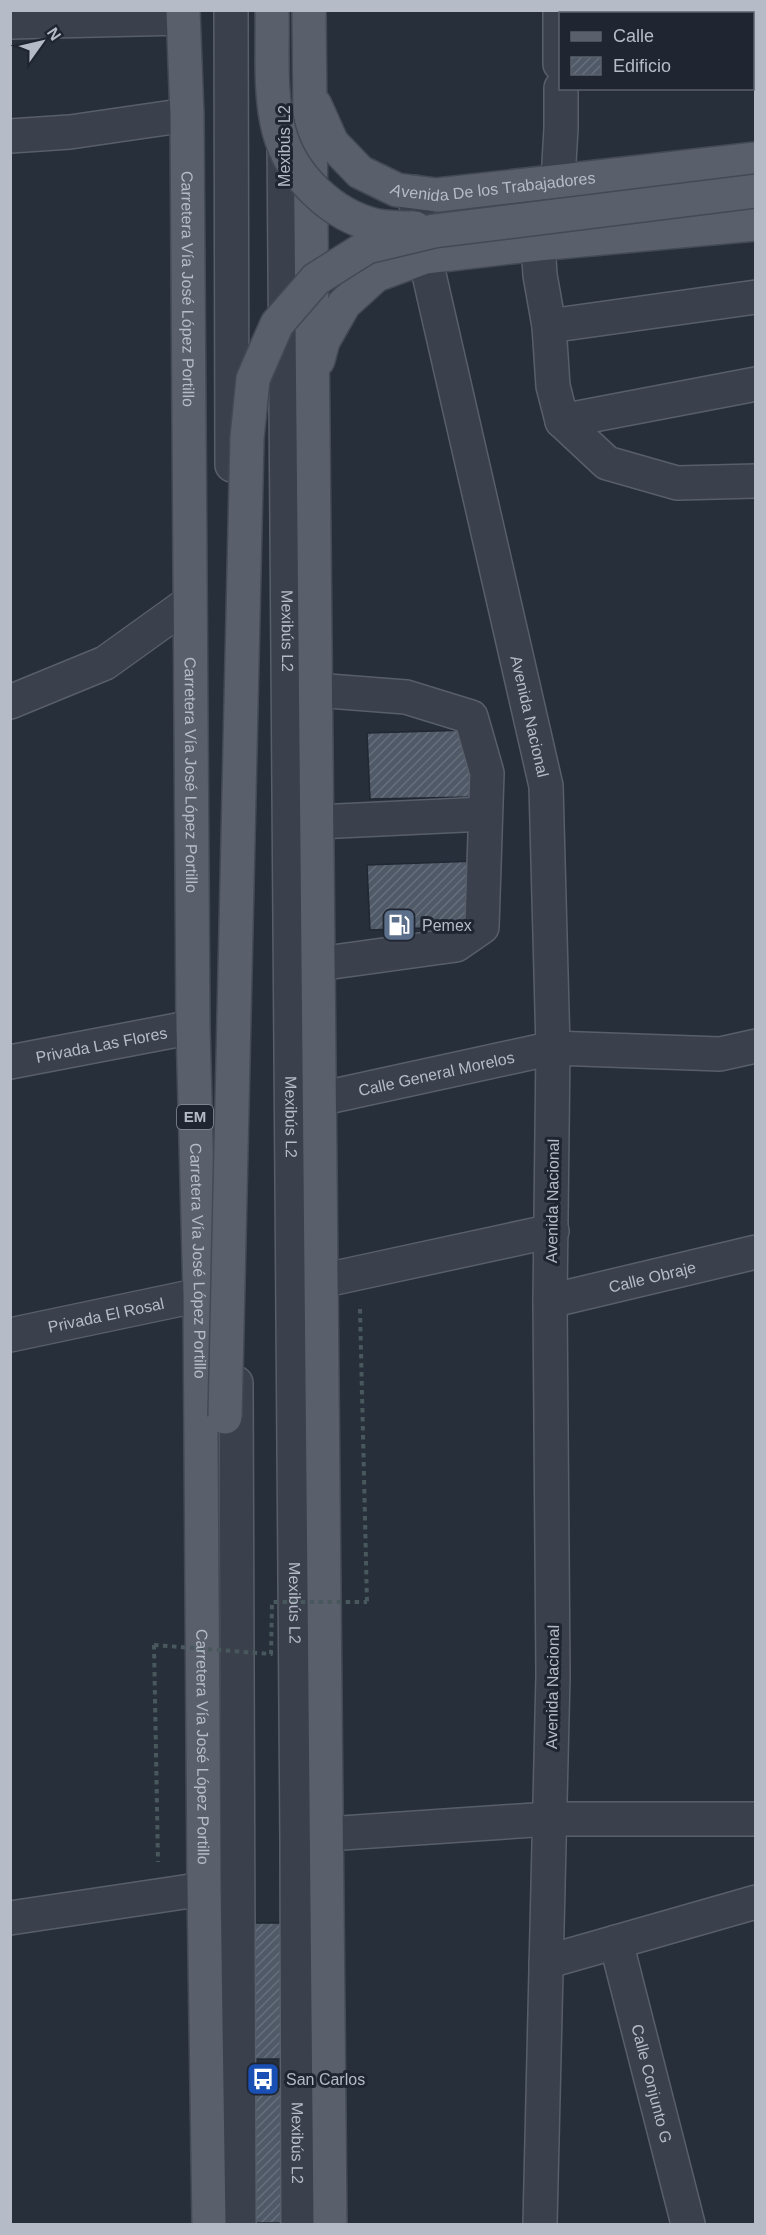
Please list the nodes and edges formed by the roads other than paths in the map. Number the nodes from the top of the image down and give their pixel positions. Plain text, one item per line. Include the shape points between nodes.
1 (231, 10) edge
2 (272, 10) edge
3 (283, 10) edge
4 (309, 10) edge
5 (183, 14) edge
6 (10, 22) edge
7 (310, 64) junction
8 (561, 90) edge
9 (187, 115) junction
10 (10, 136) edge
11 (756, 159) edge
12 (558, 180) junction
13 (756, 191) edge
14 (414, 192) junction
15 (756, 207) edge
16 (756, 224) edge
17 (538, 244) junction
18 (425, 257) junction
19 (756, 297) edge
20 (549, 326) junction
21 (313, 382) junction
22 (756, 384) edge
23 (562, 421) junction
24 (756, 481) edge
25 (190, 602) junction
26 (315, 690) junction
27 (10, 702) edge
28 (485, 814) junction
29 (317, 822) junction
30 (318, 964) junction
31 (193, 1027) junction
32 (756, 1046) edge
33 (553, 1048) junction
34 (10, 1062) edge
35 (319, 1099) junction
36 (552, 1231) junction
37 (756, 1252) edge
38 (321, 1281) junction
39 (200, 1295) junction
40 (550, 1301) junction
41 (10, 1335) edge
42 (203, 1747) junction
43 (756, 1819) edge
44 (549, 1820) junction
45 (327, 1834) junction
46 (204, 1889) junction
47 (756, 1902) edge
48 (10, 1918) edge
49 (616, 1942) junction
50 (546, 1962) junction
51 (209, 2224) edge
52 (239, 2224) edge
53 (298, 2224) edge
54 (330, 2224) edge
55 (540, 2224) edge
56 (688, 2224) edge

1 - 52 street
2 - 15 main road, bridge via 279,131 290,158 310,186 339,210 378,225 413,228
3 - 53 street, Mexibús L2
4 - 7 main road
5 - 6 street
5 - 9 main road, Carretera Vía José López Portillo / EM
7 - 14 main road, Avenida De los Trabajadores via 315,106 332,143 360,172 397,190
7 - 21 main road
8 - 12 street
9 - 10 street via 70,132
9 - 25 main road, Carretera Vía José López Portillo / EM
11 - 12 main road, Avenida De los Trabajadores
12 - 14 main road, Avenida De los Trabajadores via 436,195
12 - 17 street
13 - 42 main road, bridge via 434,231 368,247 316,279 278,324 253,379 247,438 225,1417
14 - 18 street, Avenida Nacional
16 - 17 main road
17 - 18 main road
17 - 20 street
18 - 21 main road via 376,275 344,304 323,341
18 - 33 street, Avenida Nacional via 546,786
19 - 20 street
20 - 23 street via 553,386
21 - 26 main road
22 - 23 street
23 - 24 street via 607,463 677,483
25 - 27 street via 105,663
25 - 31 main road, Carretera Vía José López Portillo / EM
26 - 28 street via 406,697 471,717 487,773
26 - 29 main road
28 - 29 street
28 - 30 street via 482,927 456,945
29 - 30 main road
30 - 35 main road
31 - 34 street, Privada Las Flores
31 - 39 main road, Carretera Vía José López Portillo / EM
32 - 33 street, Calle General Morelos via 720,1054
33 - 35 street, Calle General Morelos
33 - 36 street, Avenida Nacional
35 - 38 main road
36 - 38 street
36 - 40 street, Avenida Nacional
37 - 40 street, Calle Obraje
38 - 45 main road
39 - 41 street, Privada El Rosal
39 - 42 main road, Carretera Vía José López Portillo / EM
40 - 44 street, Avenida Nacional via 554,1675
42 - 46 main road, Carretera Vía José López Portillo / EM
43 - 44 street
44 - 45 street
44 - 50 street, Avenida Nacional
45 - 54 main road
46 - 48 street
46 - 51 main road, Carretera Vía José López Portillo / EM
47 - 49 street
49 - 50 street
49 - 56 street, Calle Conjunto G
50 - 55 street, Avenida Nacional

